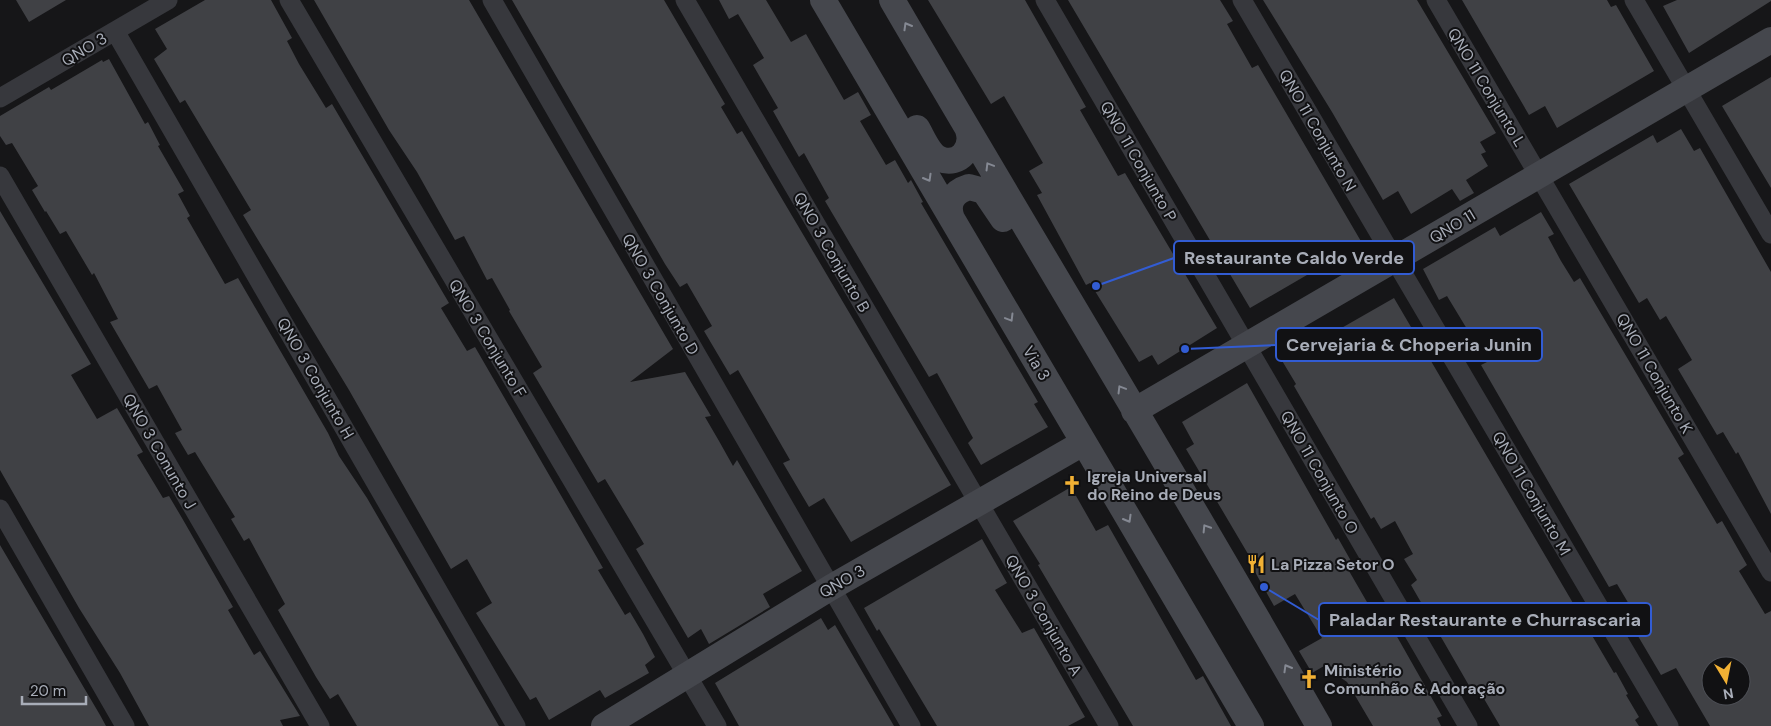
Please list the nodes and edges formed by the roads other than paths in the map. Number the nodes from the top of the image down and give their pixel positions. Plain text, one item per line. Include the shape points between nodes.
1 (168, 0) edge
2 (289, 0) edge
3 (492, 0) edge
4 (685, 0) edge
5 (823, 0) edge
6 (833, 0) edge
7 (892, 0) edge
8 (1045, 0) edge
9 (1242, 0) edge
10 (1436, 0) edge
11 (1634, 0) edge
12 (114, 31) junction
13 (1771, 40) edge
14 (1686, 90) junction
15 (0, 98) edge
16 (968, 130) junction
17 (1538, 174) junction
18 (0, 176) edge
19 (952, 219) junction
20 (1771, 234) edge
21 (1395, 260) junction
22 (1247, 347) junction
23 (1103, 359) junction
24 (1134, 411) junction
25 (1084, 443) junction
26 (979, 504) junction
27 (0, 510) edge
28 (1150, 558) junction
29 (1771, 572) edge
30 (830, 588) junction
31 (688, 675) junction
32 (125, 726) edge
33 (320, 726) edge
34 (516, 726) edge
35 (604, 726) edge
36 (717, 726) edge
37 (911, 726) edge
38 (1109, 726) edge
39 (1251, 726) edge
40 (1268, 726) edge
41 (1320, 726) edge
42 (1468, 726) edge
43 (1669, 726) edge

1 - 12 street, QNO 3
2 - 31 street, QNO 3 Conjunto F
3 - 30 street, QNO 3 Conjunto D
4 - 26 street, QNO 3 Conjunto B
5 -> 19 main road, Via 3
6 - 16 main road via 860,32 934,156 948,161 962,157 970,144
16 -> 7 main road
8 - 22 street, QNO 11 Conjunto P
9 - 21 street, QNO 11 Conjunto N
10 - 17 street, QNO 11 Conjunto L
11 - 14 street
12 - 15 street, QNO 3
12 - 34 street, QNO 3 Conjunto H
13 - 14 main road, QNO 11
14 - 17 main road, QNO 11
14 - 20 street
23 -> 16 main road
17 - 21 main road, QNO 11
17 - 29 street, QNO 11 Conjunto K
18 - 33 street, QNO 3 Conunto J
19 - 23 main road via 949,205 956,193 969,187 990,196 1058,314
19 -> 25 main road, Via 3
21 - 22 main road, QNO 11
21 - 43 street, QNO 11 Conjunto M
22 - 24 main road, QNO 11
22 - 42 street, QNO 11 Conjunto O
24 -> 23 main road
41 -> 24 main road via 1212,537
25 - 26 main road, QNO 3
25 -> 28 main road, Via 3
26 - 30 main road, QNO 3
26 - 38 street, QNO 3 Conjunto A
27 - 32 street
28 - 39 main road, Via 3
28 - 40 main road via 1212,632
30 - 31 main road, QNO 3
30 - 37 street, QNO 3 Conjunto D
31 - 35 main road, QNO 3
31 - 36 street, QNO 3 Conjunto F

